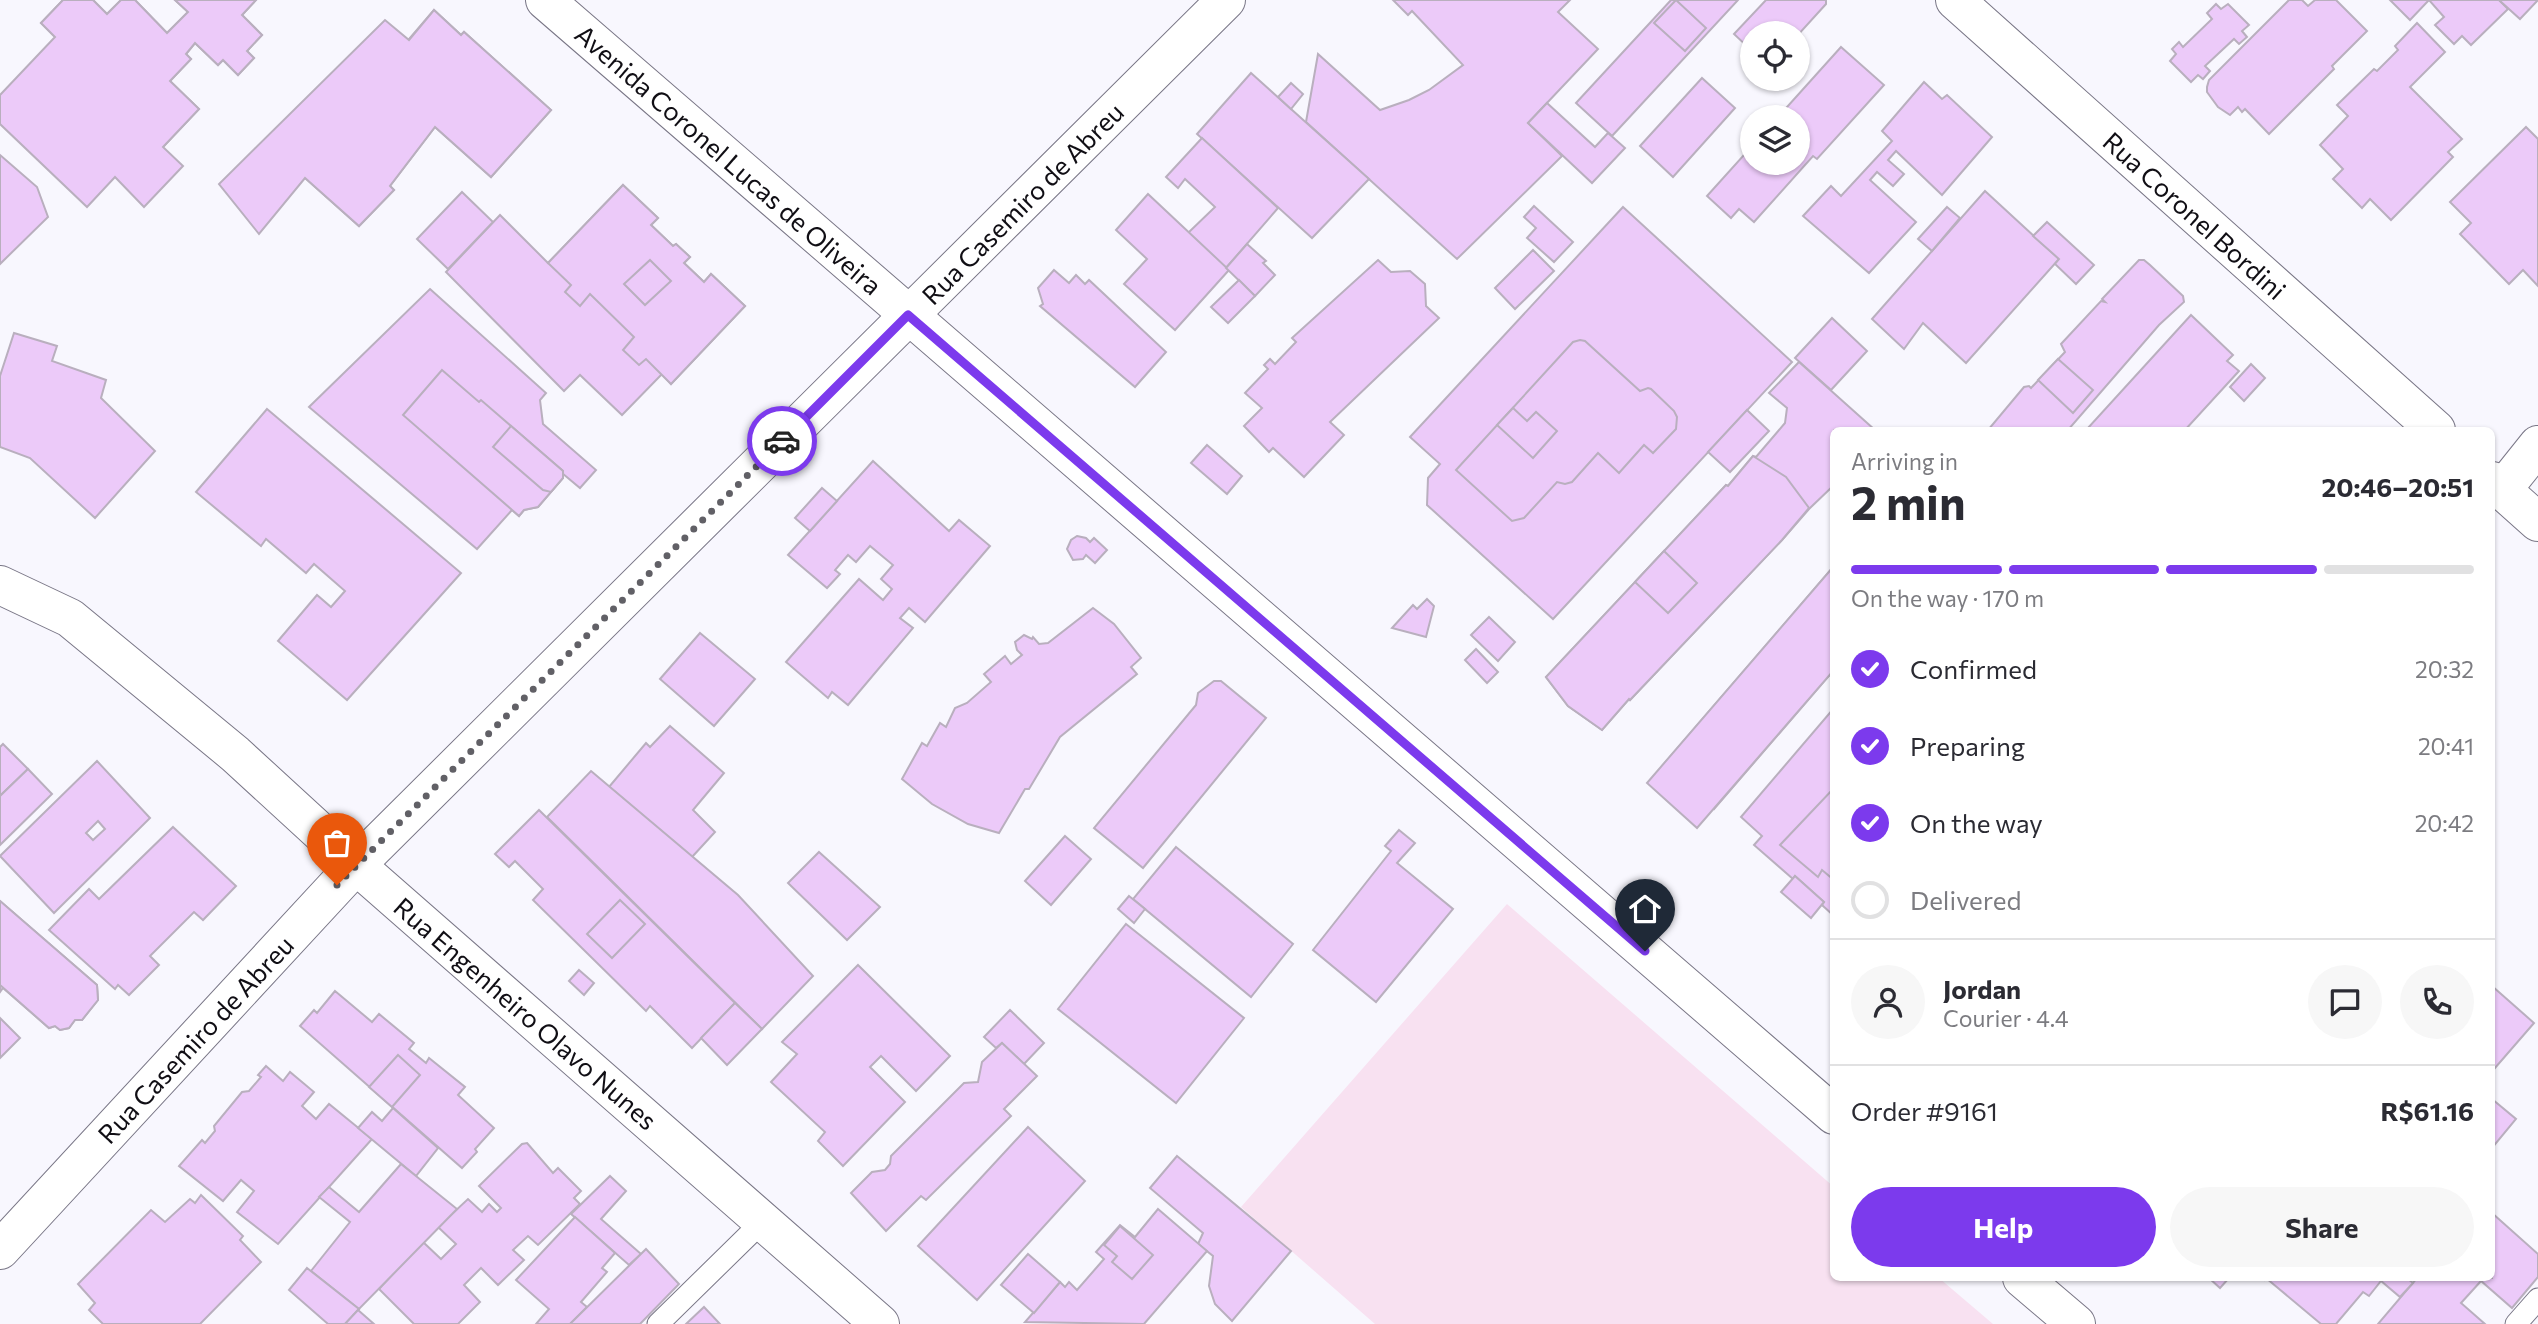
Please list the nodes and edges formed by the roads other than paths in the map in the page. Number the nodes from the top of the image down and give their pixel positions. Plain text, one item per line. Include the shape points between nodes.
1 (545, 0) edge
2 (1226, 0) edge
3 (1955, 0) edge
4 (908, 315) junction
5 (2433, 427) edge
6 (2538, 445) edge
7 (2497, 485) edge
8 (2538, 522) edge
9 (0, 585) edge
10 (356, 865) junction
11 (1830, 1112) edge
12 (763, 1221) junction
13 (0, 1250) edge
14 (2026, 1281) edge
15 (2538, 1299) edge
16 (658, 1324) edge
17 (880, 1324) edge
18 (2076, 1324) edge
19 (2516, 1324) edge

1 - 4 street, Avenida Coronel Lucas de Oliveira
2 - 4 street, Rua Casemiro de Abreu
3 - 5 street, Rua Coronel Bordini
4 - 10 street, Rua Casemiro de Abreu
4 - 11 street, Avenida Coronel Lucas de Oliveira
6 - 7 street
7 - 8 street
9 - 10 street, Rua Engenheiro Olavo Nunes via 71,618 235,754
10 - 12 street, Rua Engenheiro Olavo Nunes
10 - 13 street, Rua Casemiro de Abreu
12 - 16 lane
12 - 17 street, Rua Engenheiro Olavo Nunes
14 - 18 street
15 - 19 lane

